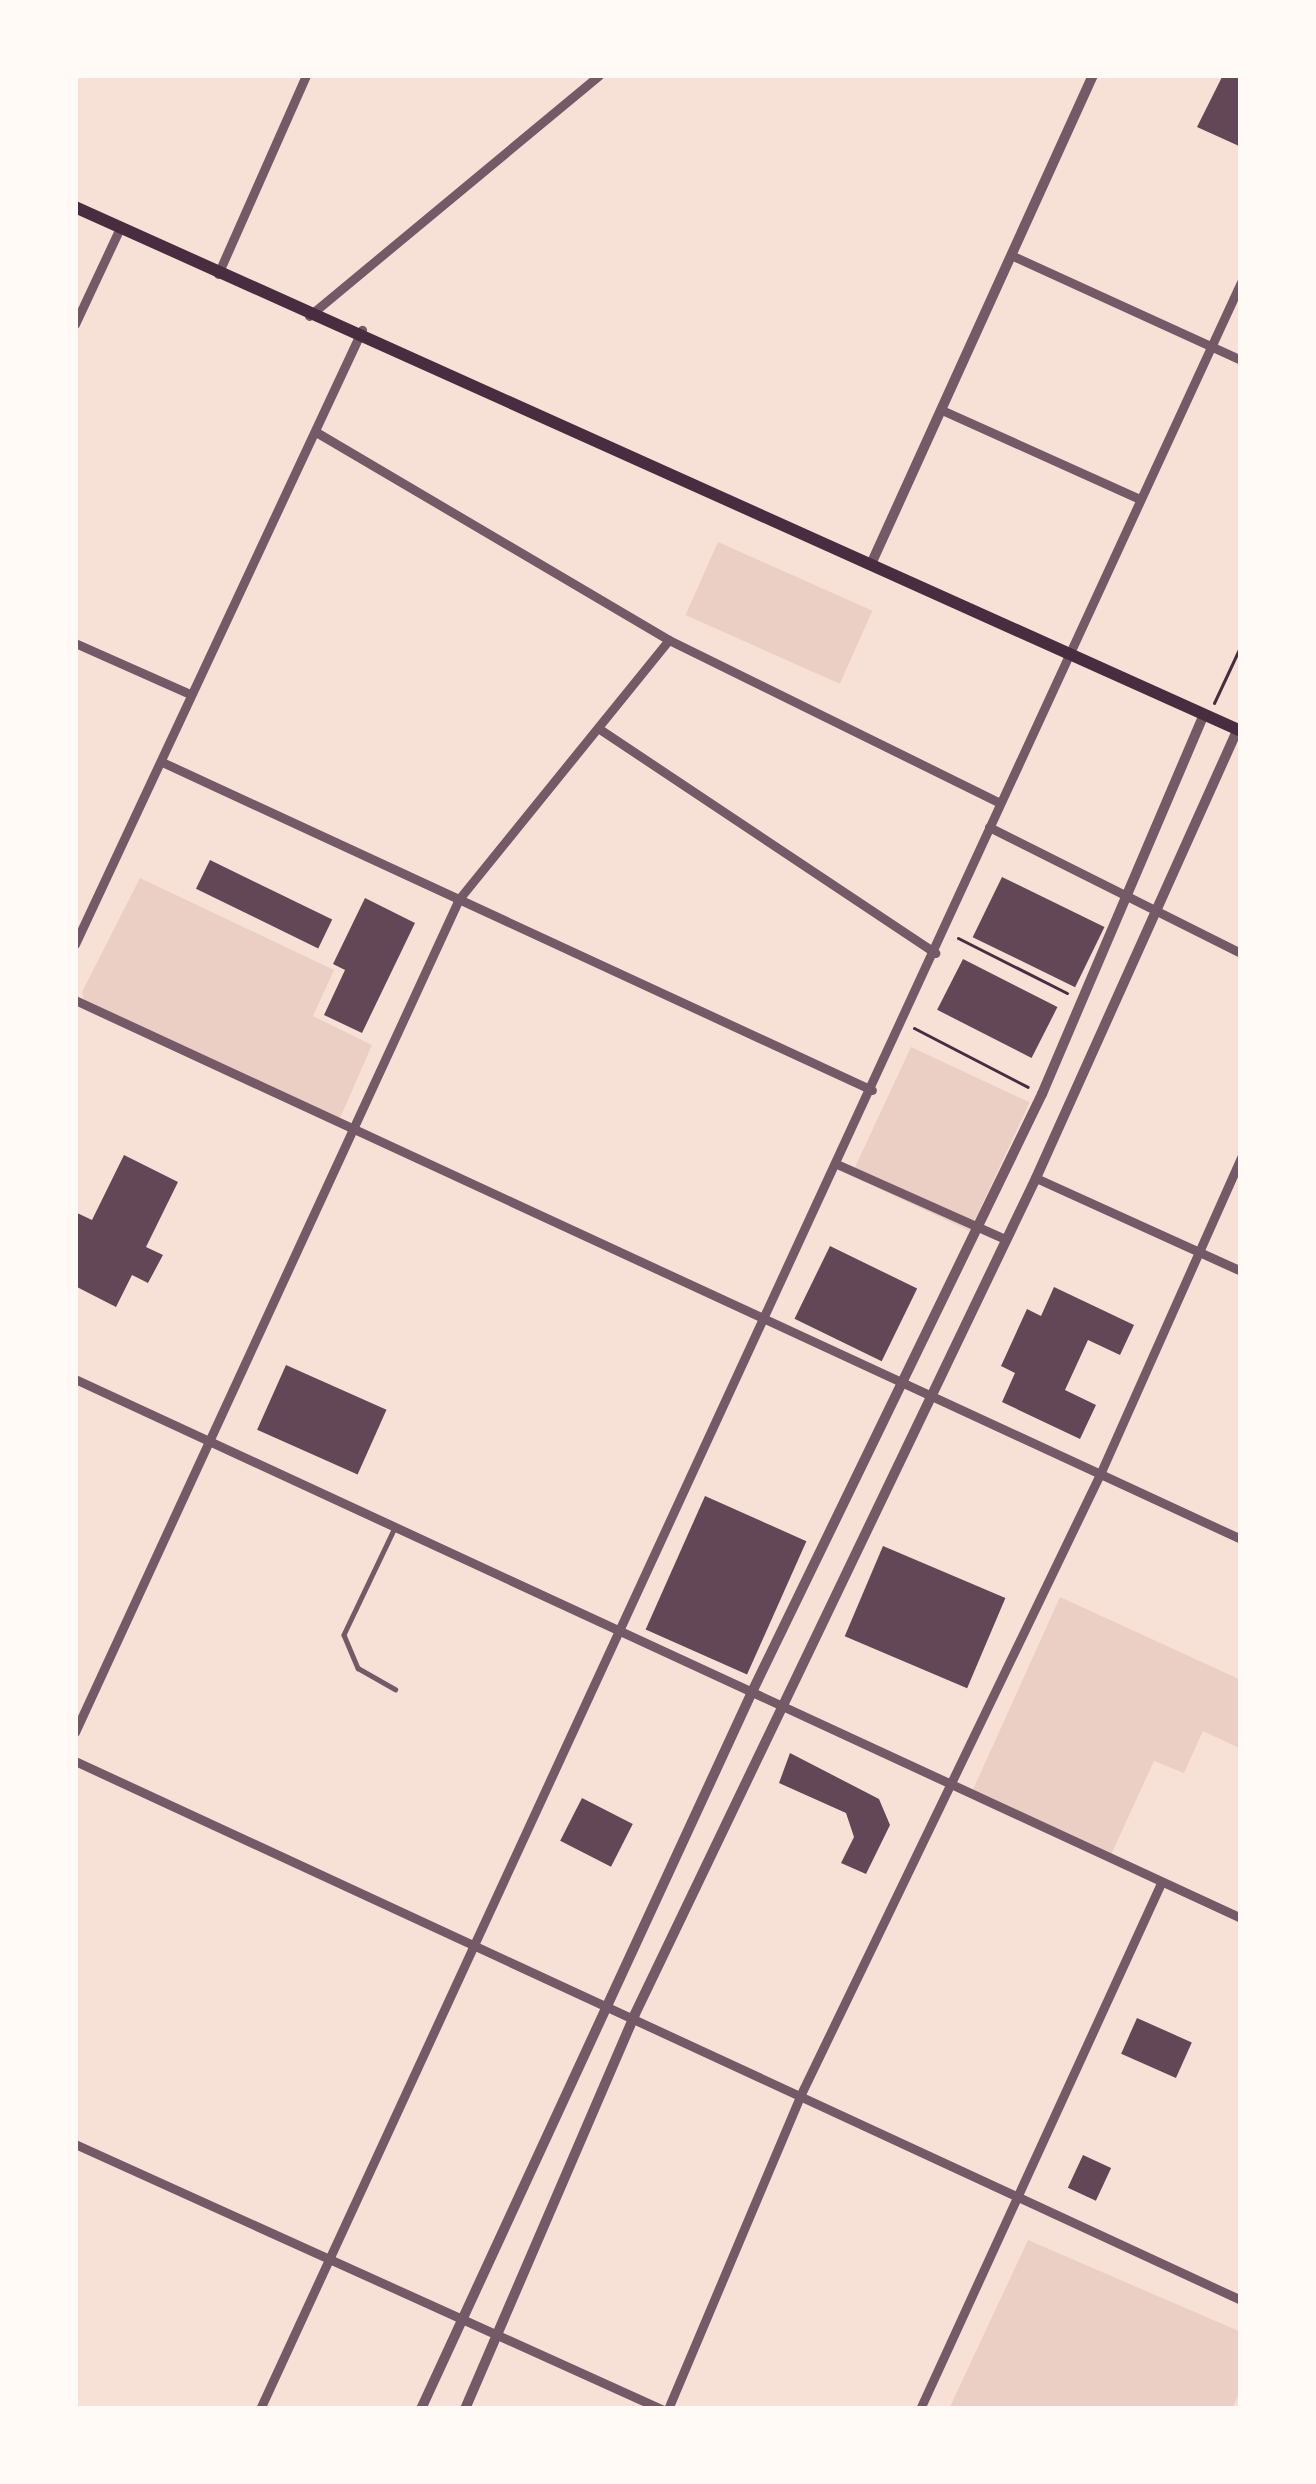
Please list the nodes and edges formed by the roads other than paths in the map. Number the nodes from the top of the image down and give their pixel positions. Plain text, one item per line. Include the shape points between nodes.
1 (306, 75) edge
2 (599, 75) edge
3 (1093, 75) edge
4 (75, 207) edge
5 (119, 228) junction
6 (1012, 256) junction
7 (218, 274) junction
8 (1241, 282) edge
9 (309, 316) junction
10 (75, 324) edge
11 (362, 331) junction
12 (1209, 346) junction
13 (1241, 360) edge
14 (944, 411) junction
15 (316, 432) junction
16 (1138, 498) junction
17 (872, 562) junction
18 (669, 640) junction
19 (75, 643) edge
20 (1072, 652) junction
21 (190, 694) junction
22 (1206, 715) junction
23 (601, 730) junction
24 (1240, 730) edge
25 (161, 762) junction
26 (1000, 803) junction
27 (989, 827) junction
28 (460, 899) junction
29 (1130, 902) junction
30 (1154, 913) junction
31 (75, 944) edge
32 (935, 953) junction
33 (1241, 953) edge
34 (75, 1000) edge
35 (872, 1090) junction
36 (354, 1127) junction
37 (1241, 1157) edge
38 (839, 1165) junction
39 (1036, 1178) junction
40 (980, 1228) junction
41 (1004, 1239) junction
42 (1195, 1250) junction
43 (1241, 1271) edge
44 (765, 1317) junction
45 (75, 1379) edge
46 (903, 1381) junction
47 (928, 1393) junction
48 (208, 1438) junction
49 (1101, 1472) junction
50 (397, 1526) junction
51 (1241, 1539) edge
52 (618, 1629) junction
53 (395, 1689) dead end
54 (752, 1691) junction
55 (784, 1709) junction
56 (75, 1732) edge
57 (75, 1761) edge
58 (949, 1788) junction
59 (1161, 1883) junction
60 (1240, 1915) edge
61 (474, 1943) junction
62 (608, 2004) junction
63 (634, 2016) junction
64 (801, 2094) junction
65 (75, 2144) edge
66 (1020, 2198) junction
67 (332, 2260) junction
68 (1241, 2300) edge
69 (465, 2315) junction
70 (503, 2332) junction
71 (260, 2409) edge
72 (421, 2409) edge
73 (465, 2409) edge
74 (665, 2409) edge
75 (920, 2409) edge

1 - 7 street
2 - 9 street
3 - 6 street
4 - 5 main road
5 - 7 main road
5 - 10 street
6 - 12 street
6 - 14 street
7 - 9 main road
8 - 12 street
9 - 11 main road
11 - 15 street
11 - 17 main road
12 - 13 street
12 - 16 street
14 - 16 street
14 - 17 street
15 - 18 street
15 - 21 street
16 - 20 street
17 - 20 main road
18 - 23 street
18 - 26 street
19 - 21 street
20 - 22 main road
20 - 26 street
21 - 25 street
22 - 24 main road
22 - 29 street
23 - 28 street
23 - 32 street
24 - 30 street
25 - 28 street
25 - 31 street
26 - 27 street
27 - 29 street
27 - 32 street
28 - 35 street
28 - 36 street
29 - 30 street
29 - 40 street
30 - 33 street
30 - 39 street
32 - 35 street
34 - 36 street
35 - 38 street
36 - 44 street
36 - 48 street
37 - 42 street
38 - 40 street
38 - 44 street
39 - 41 street
39 - 42 street
40 - 41 street
40 - 46 street
41 - 47 street
42 - 43 street
42 - 49 street
44 - 46 street
44 - 52 street
45 - 48 street
46 - 47 street
46 - 54 street
47 - 49 street
47 - 55 street
48 - 50 street
48 - 56 street
49 - 51 street
49 - 58 street
50 - 52 street
50 - 53 lane via 344,1635 358,1668
52 - 54 street
52 - 61 street
54 - 55 street
54 - 62 street
55 - 58 street
55 - 63 street
57 - 61 street
58 - 59 street
58 - 64 street
59 - 60 street
59 - 66 street
61 - 62 street
61 - 67 street
62 - 63 street
62 - 69 street
63 - 64 street
63 - 70 street
64 - 66 street
64 - 74 street
65 - 67 street
66 - 68 street
66 - 75 street
67 - 69 street
67 - 71 street
69 - 70 street
69 - 72 street
70 - 73 street
70 - 74 street

